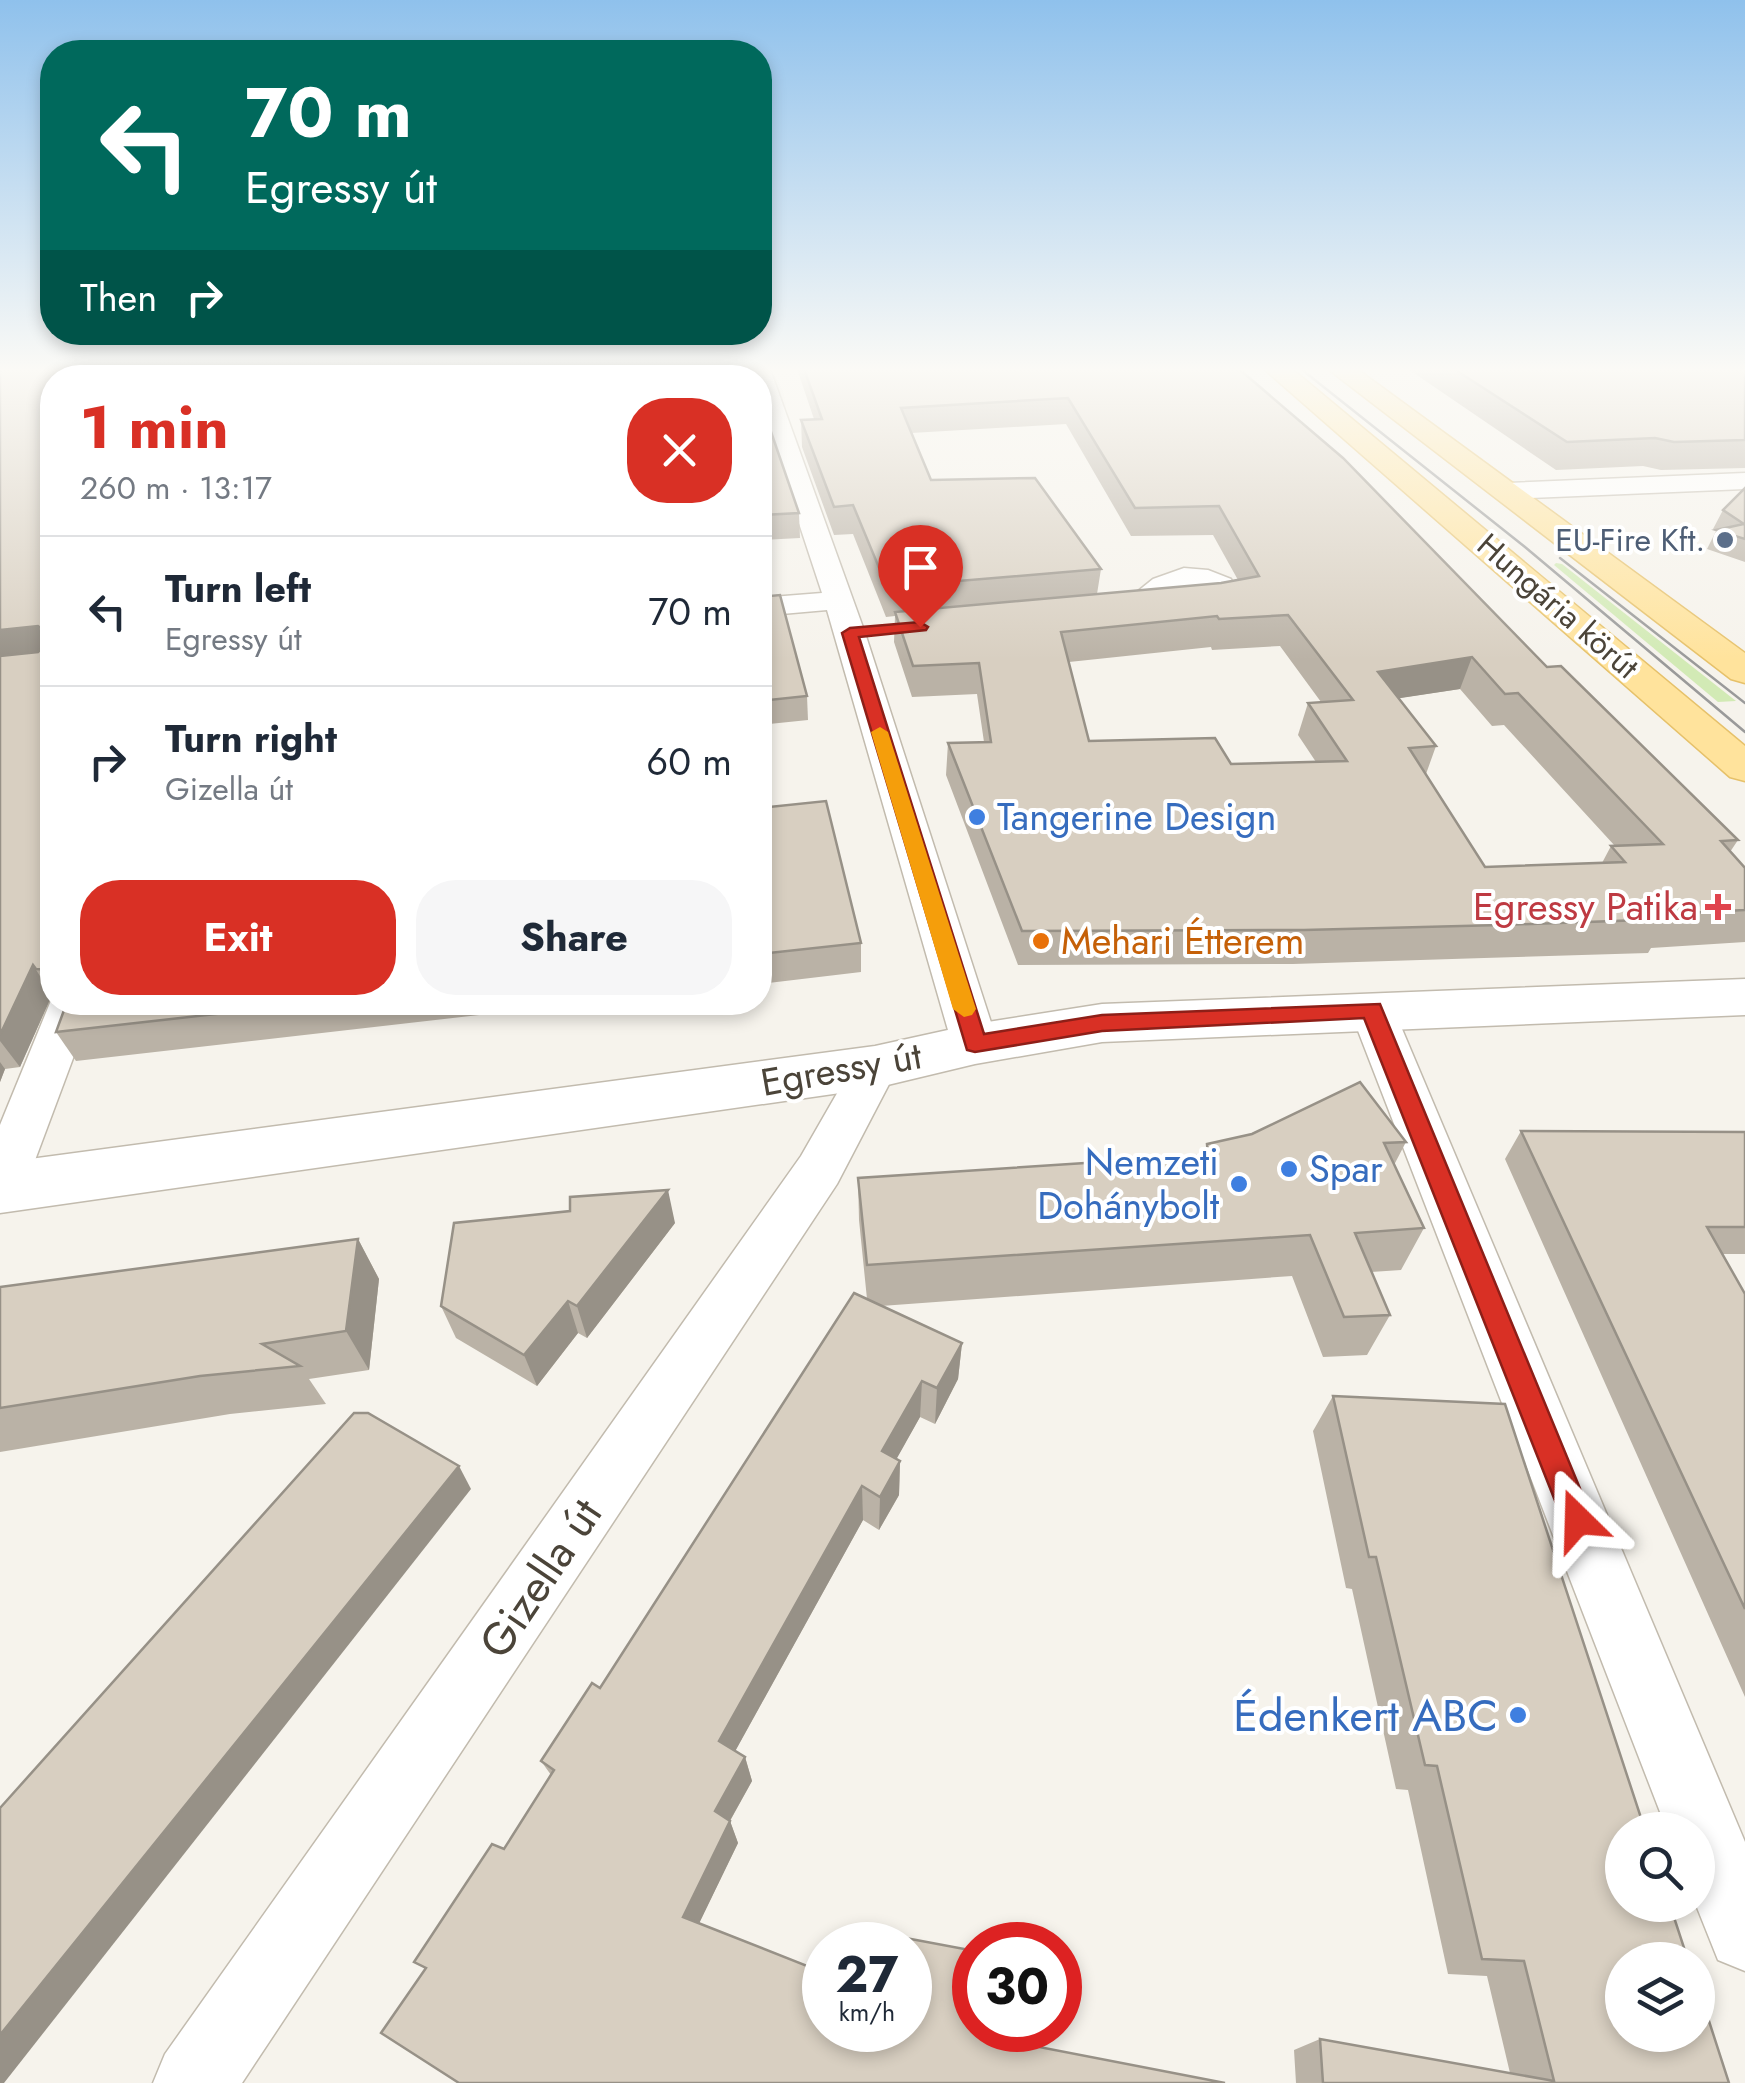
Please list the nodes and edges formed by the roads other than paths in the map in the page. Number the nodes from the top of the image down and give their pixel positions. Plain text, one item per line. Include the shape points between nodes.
1 (793, 466) edge
2 (1391, 466) edge
3 (1474, 466) edge
4 (1745, 481) edge
5 (1508, 491) junction
6 (838, 600) junction
7 (772, 605) edge
8 (1132, 608) edge
9 (1094, 612) edge
10 (888, 630) edge
11 (850, 633) junction
12 (1745, 671) edge
13 (1745, 768) edge
14 (1745, 997) edge
15 (1372, 1010) junction
16 (67, 1015) edge
17 (975, 1044) junction
18 (875, 1067) junction
19 (0, 1188) edge
20 (1745, 1933) edge
21 (194, 2083) edge

1 - 6 street
2 - 13 main road, Hungária körút
3 - 5 main road, Hungária körút
4 - 5 street
5 - 12 main road, Hungária körút
6 - 7 street
6 - 11 street
8 - 9 street
10 - 11 street
11 - 17 street
14 - 15 street, Egressy út
15 - 17 street, Egressy út via 1102,1023
15 - 20 street
16 - 19 street
17 - 18 street, Egressy út
18 - 19 street, Egressy út
18 - 21 street, Gizella út via 819,1170

